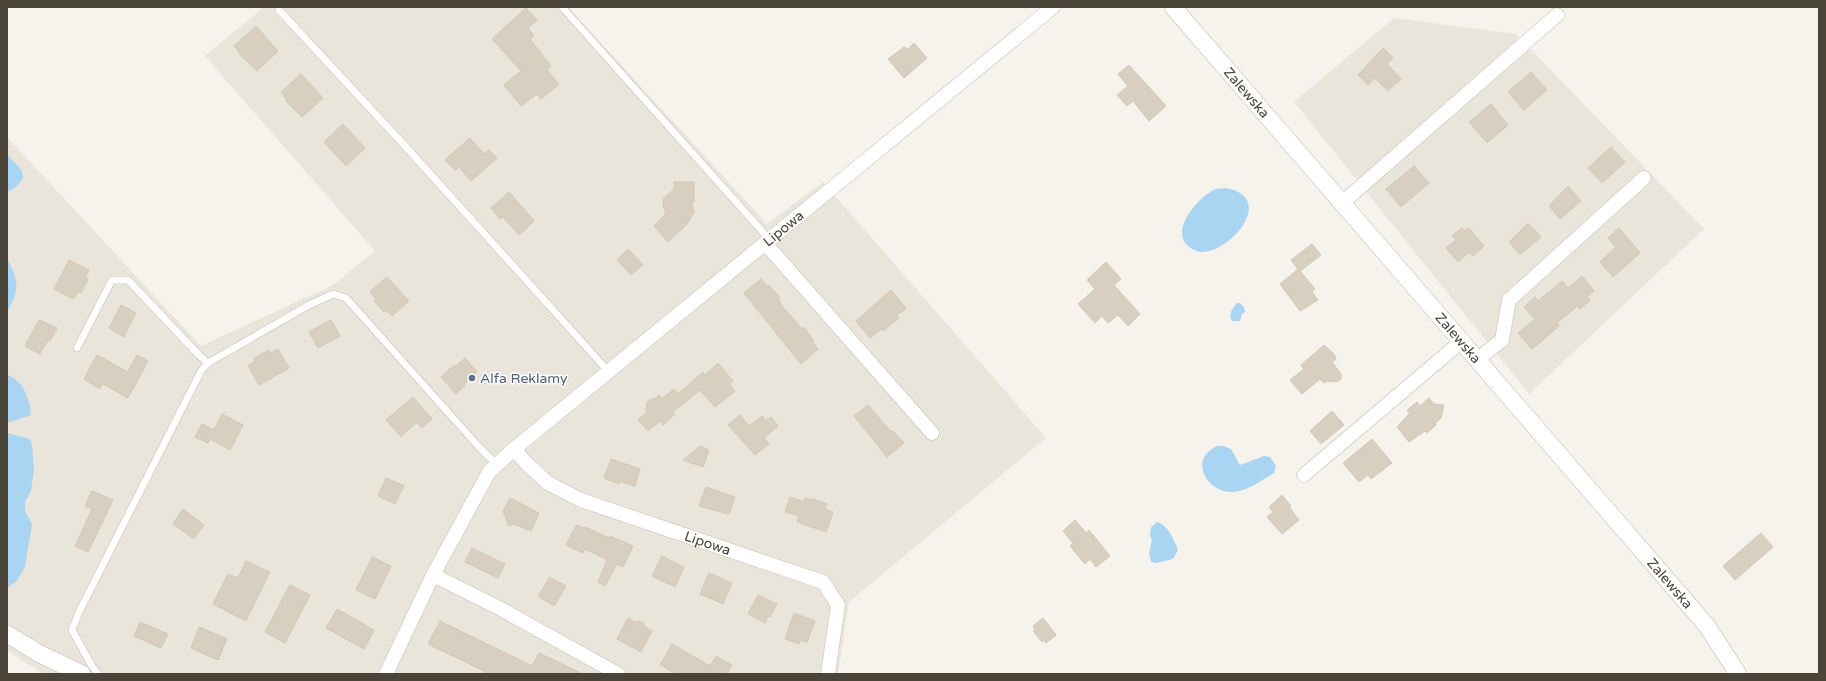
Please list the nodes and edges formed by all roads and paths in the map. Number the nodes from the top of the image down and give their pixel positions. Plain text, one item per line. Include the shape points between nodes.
1 (562, 7) edge
2 (1053, 7) edge
3 (1173, 7) edge
4 (279, 10) dead end
5 (1556, 15) dead end
6 (1644, 178) dead end
7 (1342, 203) junction
8 (768, 242) junction
9 (1462, 341) junction
10 (77, 348) dead end
11 (1478, 359) junction
12 (208, 363) junction
13 (609, 372) junction
14 (932, 433) dead end
15 (514, 449) junction
16 (497, 465) junction
17 (1304, 474) dead end
18 (433, 575) junction
19 (7, 634) edge
20 (82, 674) edge
21 (98, 674) edge
22 (386, 674) edge
23 (618, 674) edge
24 (828, 674) edge
25 (1738, 674) edge

1 - 8 lane
2 - 8 street, Lipowa
3 - 7 street, Zalewska
4 - 13 lane
5 - 7 street
6 - 11 street via 1509,300 1502,340
7 - 9 street, Zalewska
8 - 13 street, Lipowa
8 - 14 street
9 - 11 street, Zalewska
9 - 17 street
10 - 12 lane via 112,280 128,280
11 - 25 street, Zalewska via 1707,626
12 - 16 lane via 309,304 333,294 346,298
12 - 21 lane via 201,372 72,630
13 - 15 street, Lipowa
15 - 16 street, Lipowa
15 - 24 street, Lipowa via 548,483 581,500 823,582 838,605
16 - 18 street, Lipowa via 489,472
18 - 22 street, Lipowa
18 - 23 street via 499,608
19 - 20 street via 40,654

